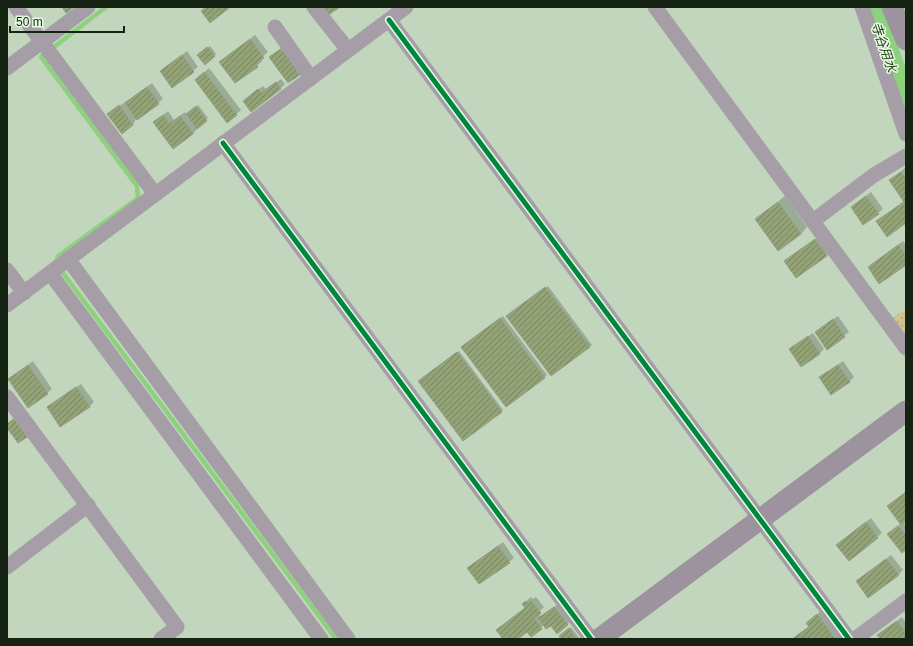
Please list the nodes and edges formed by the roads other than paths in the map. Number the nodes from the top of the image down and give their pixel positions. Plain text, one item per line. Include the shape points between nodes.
1 (16, 7) edge
2 (88, 7) edge
3 (314, 7) edge
4 (406, 7) edge
5 (655, 7) edge
6 (862, 7) edge
7 (892, 7) edge
8 (389, 20) junction
9 (275, 27) dead end
10 (906, 40) edge
11 (42, 42) junction
12 (348, 50) junction
13 (7, 68) edge
14 (311, 78) junction
15 (906, 134) edge
16 (223, 143) junction
17 (906, 156) edge
18 (156, 194) junction
19 (813, 221) junction
20 (68, 259) junction
21 (7, 270) edge
22 (50, 273) junction
23 (24, 293) junction
24 (7, 305) edge
25 (906, 348) edge
26 (7, 397) edge
27 (906, 410) edge
28 (88, 505) junction
29 (760, 520) junction
30 (7, 567) edge
31 (906, 601) edge
32 (161, 639) edge
33 (320, 639) edge
34 (348, 639) edge
35 (591, 639) edge
36 (599, 639) edge
37 (849, 639) edge
38 (855, 639) edge

1 - 11 street
2 - 11 street
3 - 12 street
4 - 8 street
5 - 19 street
6 - 15 street
7 - 10 street
8 - 12 street
8 - 29 street
9 - 14 street
11 - 13 street
11 - 18 street
12 - 14 street
14 - 16 street
16 - 18 street
16 - 35 street
17 - 19 street via 874,175
18 - 20 street
19 - 25 street
20 - 22 street
20 - 34 street
21 - 23 street
22 - 23 street
22 - 33 street
23 - 24 street
26 - 28 street
27 - 29 street
28 - 30 street
28 - 32 street via 177,627
29 - 36 street
29 - 37 street
31 - 38 street

